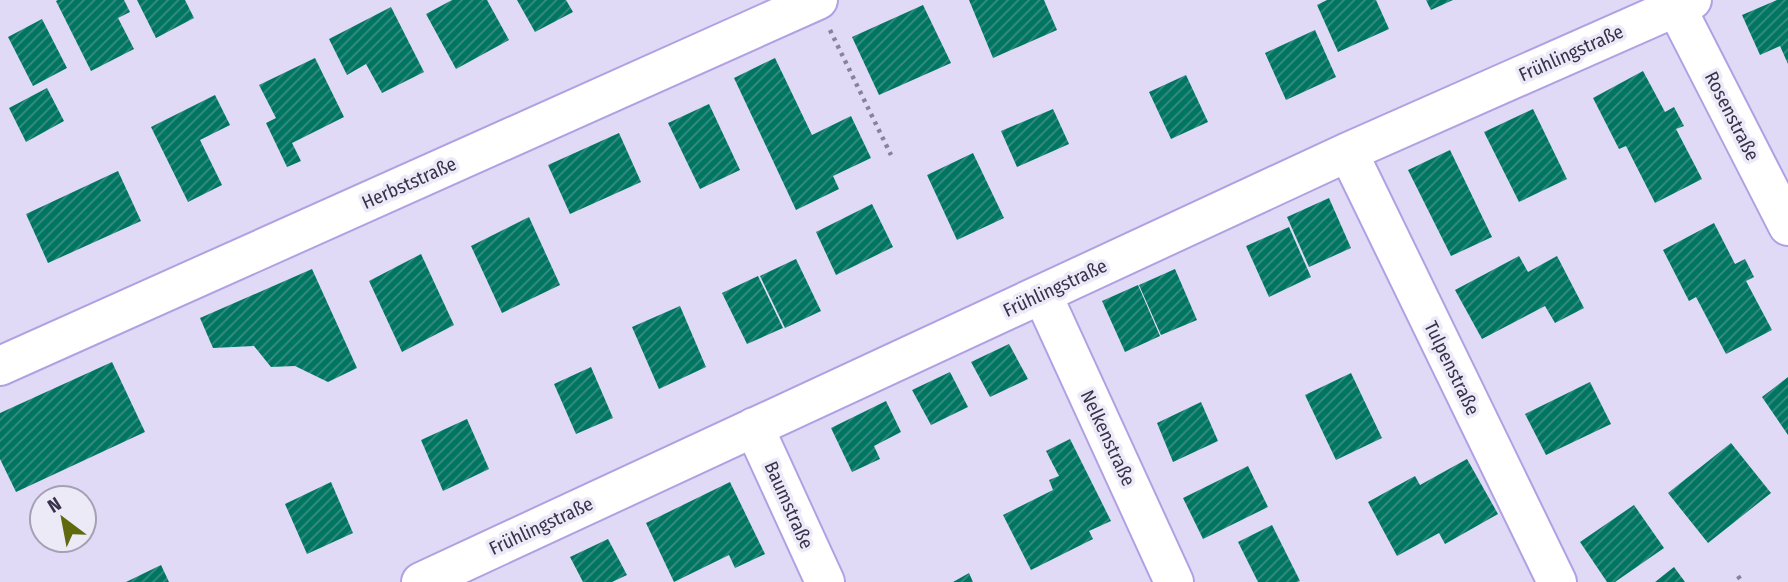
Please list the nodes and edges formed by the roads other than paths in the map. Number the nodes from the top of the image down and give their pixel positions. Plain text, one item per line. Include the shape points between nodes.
1 (817, 0) edge
2 (1684, 4) edge
3 (1348, 152) junction
4 (1788, 226) edge
5 (1042, 294) junction
6 (0, 366) edge
7 (754, 427) junction
8 (421, 582) edge
9 (825, 582) edge
10 (1174, 582) edge
11 (1557, 582) edge

1 - 6 street, Herbststraße
2 - 3 street, Frühlingstraße
2 - 4 street, Rosenstraße
3 - 5 street, Frühlingstraße
3 - 11 street, Tulpenstraße
5 - 7 street, Frühlingstraße
5 - 10 street, Nelkenstraße
7 - 8 street, Frühlingstraße
7 - 9 street, Baumstraße

